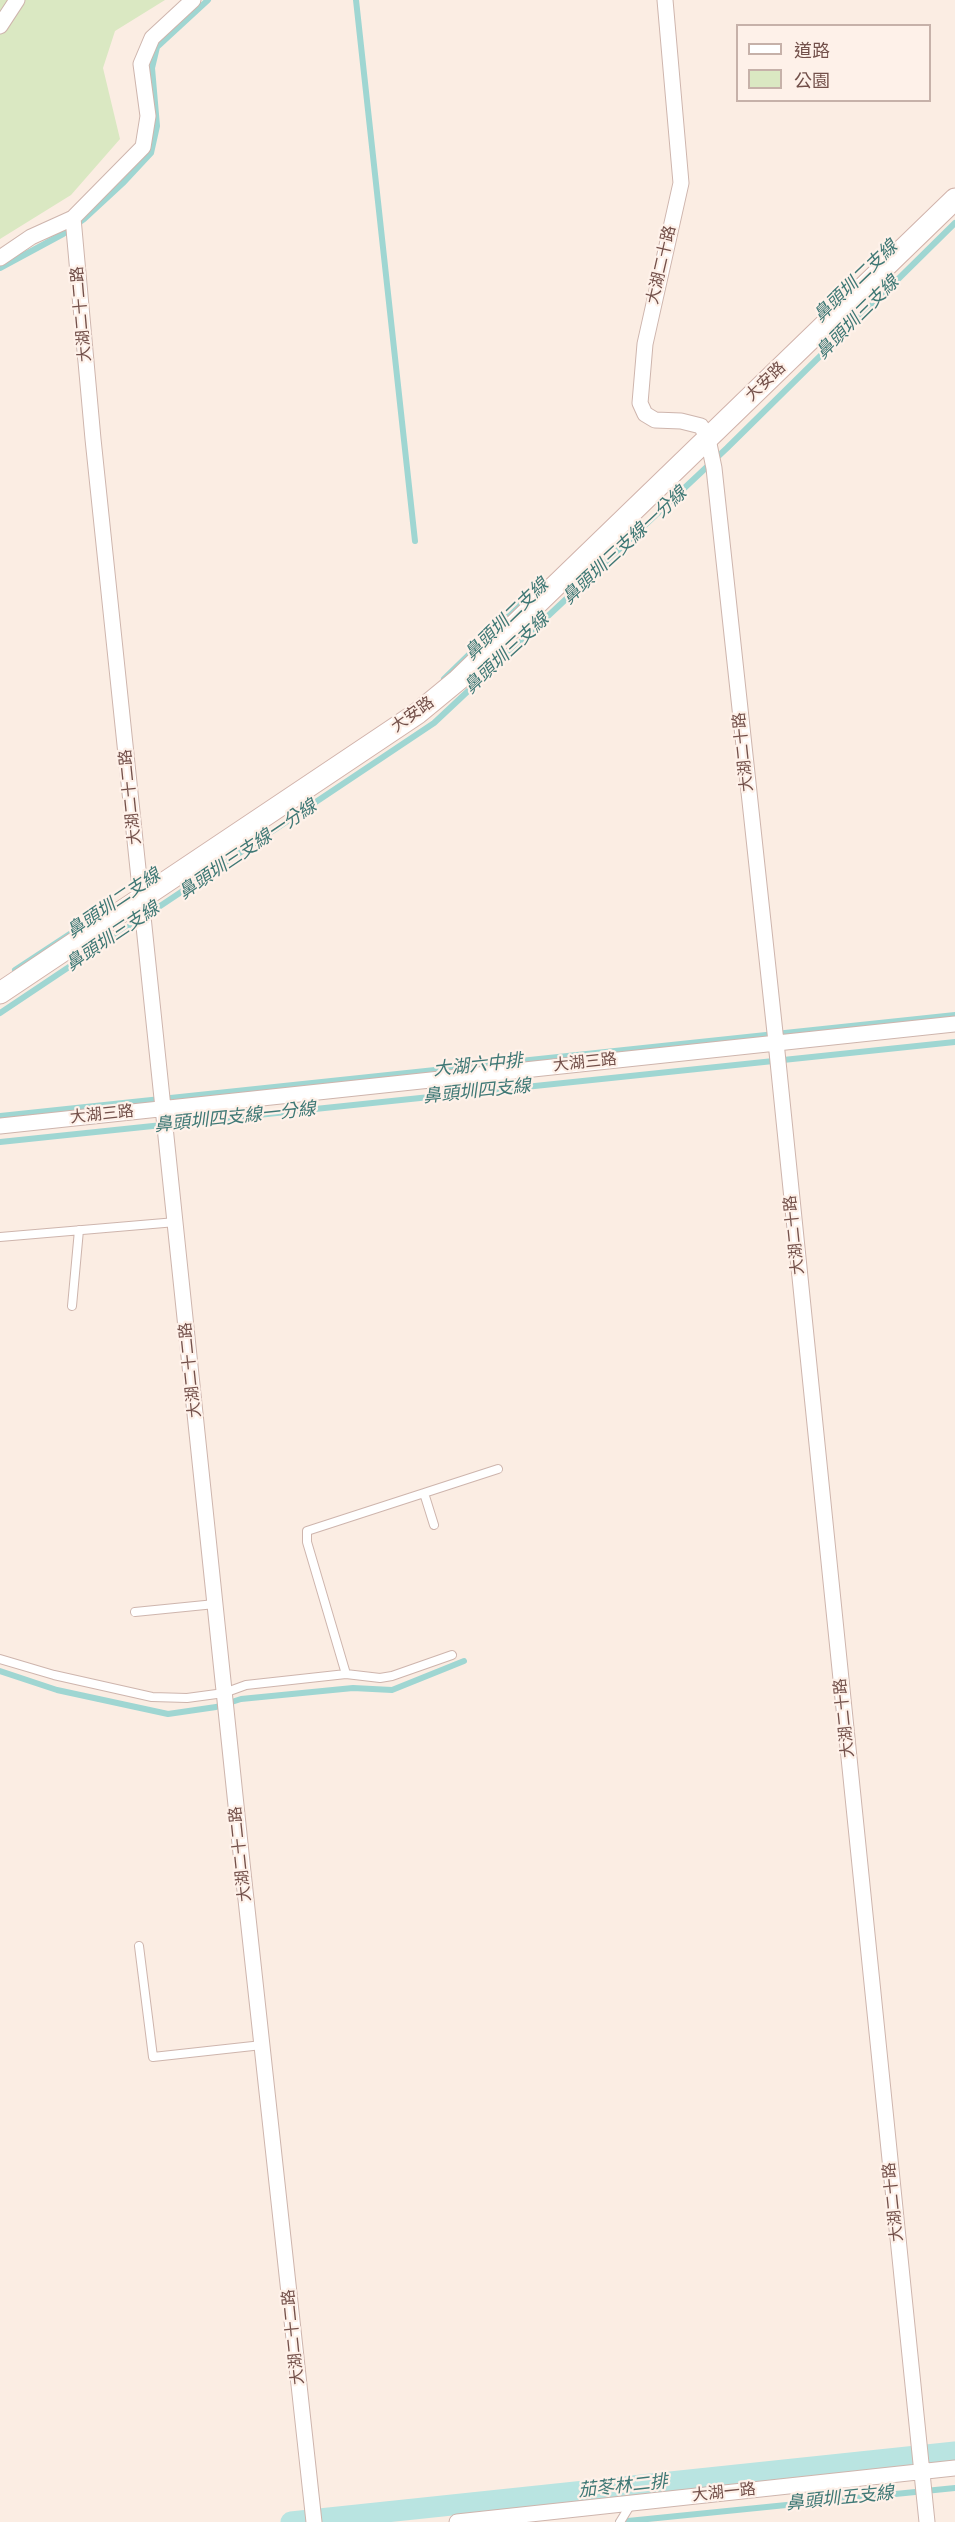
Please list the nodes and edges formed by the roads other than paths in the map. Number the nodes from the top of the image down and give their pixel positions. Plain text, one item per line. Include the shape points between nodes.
1 (17, 0) edge
2 (193, 0) edge
3 (665, 0) edge
4 (0, 26) edge
5 (955, 199) edge
6 (73, 218) junction
7 (0, 258) edge
8 (708, 439) junction
9 (141, 896) junction
10 (0, 993) edge
11 (955, 1024) edge
12 (776, 1042) junction
13 (163, 1108) junction
14 (0, 1126) edge
15 (176, 1222) junction
16 (79, 1230) junction
17 (0, 1237) edge
18 (72, 1306) dead end
19 (498, 1469) dead end
20 (424, 1493) junction
21 (434, 1525) dead end
22 (215, 1604) junction
23 (135, 1612) dead end
24 (452, 1655) dead end
25 (0, 1659) edge
26 (345, 1674) junction
27 (224, 1693) junction
28 (139, 1946) dead end
29 (262, 2045) junction
30 (955, 2469) edge
31 (922, 2472) junction
32 (632, 2503) junction
33 (314, 2522) edge
34 (457, 2522) edge
35 (620, 2522) edge
36 (927, 2522) edge

1 - 4 street
2 - 6 street via 152,38 141,64 148,116 143,147
3 - 8 street, 大湖二十路 via 681,183 645,344 640,403 645,414 655,420 701,426
5 - 8 street, 大安路
6 - 7 street via 31,237
6 - 9 street, 大湖二十二路
8 - 9 street, 大安路 via 458,680 418,713
8 - 12 street, 大湖二十路
9 - 10 street, 大安路
9 - 13 street, 大湖二十二路
11 - 12 street, 大湖三路
12 - 13 street, 大湖三路
12 - 31 street, 大湖二十路
13 - 14 street, 大湖三路
13 - 15 street, 大湖二十二路
15 - 16 lane
15 - 22 street, 大湖二十二路
16 - 17 lane
16 - 18 lane
19 - 20 lane
20 - 21 lane
20 - 26 lane via 307,1531
22 - 23 lane
22 - 27 street, 大湖二十二路
24 - 26 lane via 392,1676
25 - 27 lane via 152,1697
26 - 27 lane via 246,1685
27 - 29 street, 大湖二十二路
28 - 29 lane via 153,2057
29 - 33 street, 大湖二十二路
30 - 31 street, 大湖一路
31 - 32 street, 大湖一路
31 - 36 street, 大湖二十路
32 - 34 street, 大湖一路
32 - 35 lane

